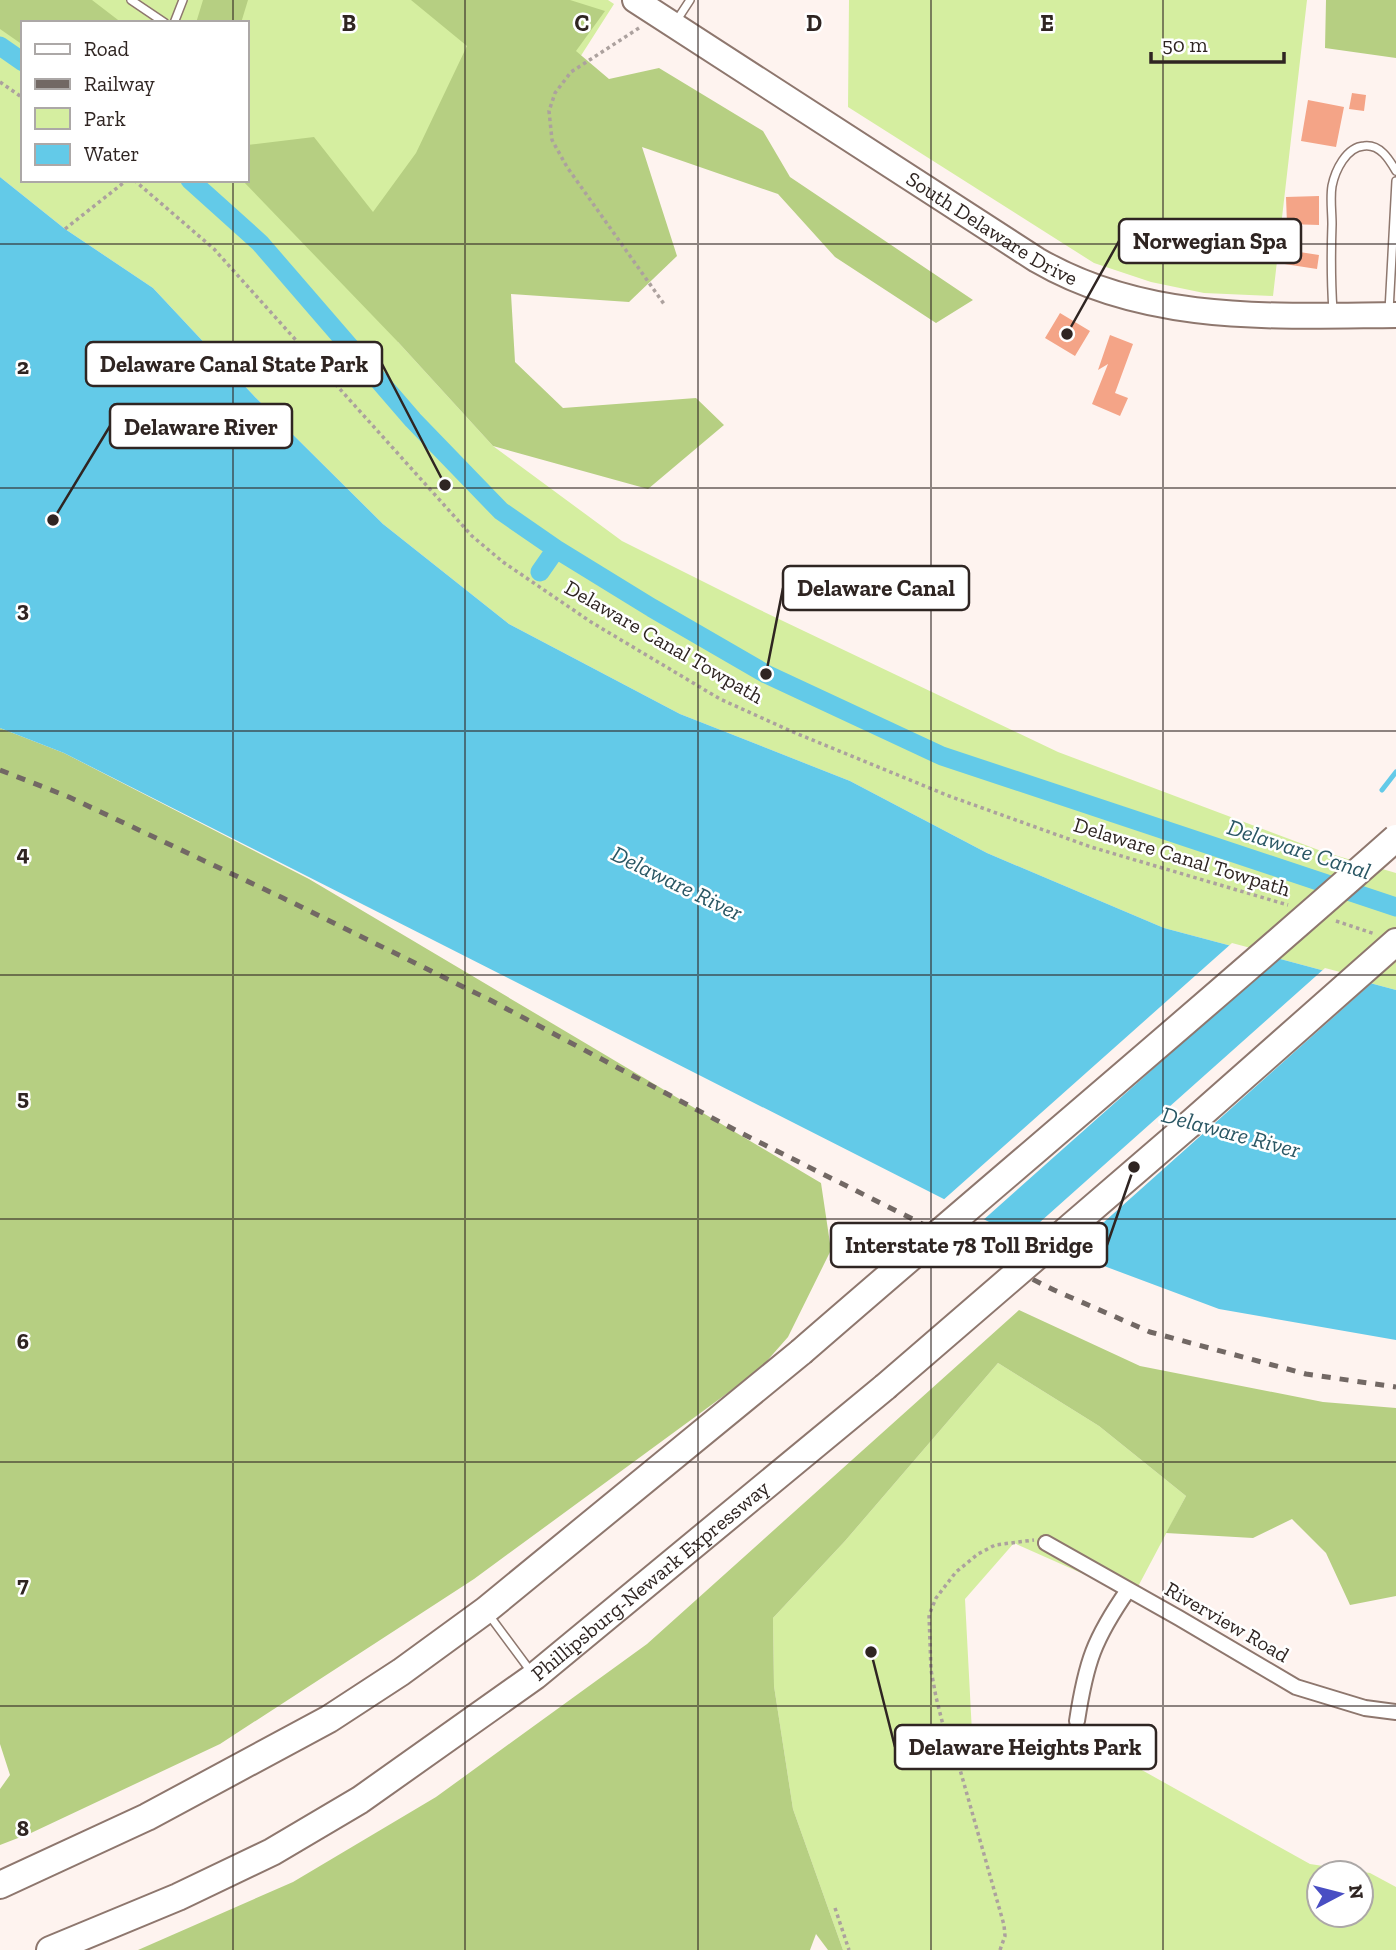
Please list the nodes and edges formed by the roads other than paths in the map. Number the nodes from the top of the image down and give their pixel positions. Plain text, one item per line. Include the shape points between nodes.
1 (131, 0) edge
2 (183, 0) edge
3 (635, 0) edge
4 (690, 0) edge
5 (666, 20) junction
6 (162, 21) edge
7 (175, 21) edge
8 (1396, 171) edge
9 (1396, 181) edge
10 (1393, 315) edge
11 (1333, 316) junction
12 (1396, 838) edge
13 (1390, 939) edge
14 (1046, 1544) road end
15 (1128, 1590) junction
16 (486, 1610) junction
17 (535, 1676) junction
18 (1396, 1712) edge
19 (1077, 1721) dead end
20 (0, 1885) edge
21 (50, 1950) edge

1 - 6 lane
2 - 7 lane
3 - 5 highway, South Delaware Drive
4 - 5 lane
5 - 11 highway, South Delaware Drive via 1037,260 1082,283 1122,297 1193,311
8 - 11 lane via 1377,148 1363,145 1349,152 1339,167 1332,186
9 - 10 lane
10 - 11 highway, South Delaware Drive
12 - 16 highway, bridge via 801,1352
13 - 17 highway, Phillipsburg-Newark Expressway, bridge via 1190,1124 885,1387
14 - 15 street, Riverview Road
15 - 18 street, Riverview Road via 1296,1687 1365,1708
15 - 19 street via 1106,1621 1088,1660
16 - 17 lane
16 - 20 highway via 329,1719 148,1817
17 - 21 highway, Phillipsburg-Newark Expressway via 360,1800 272,1852

